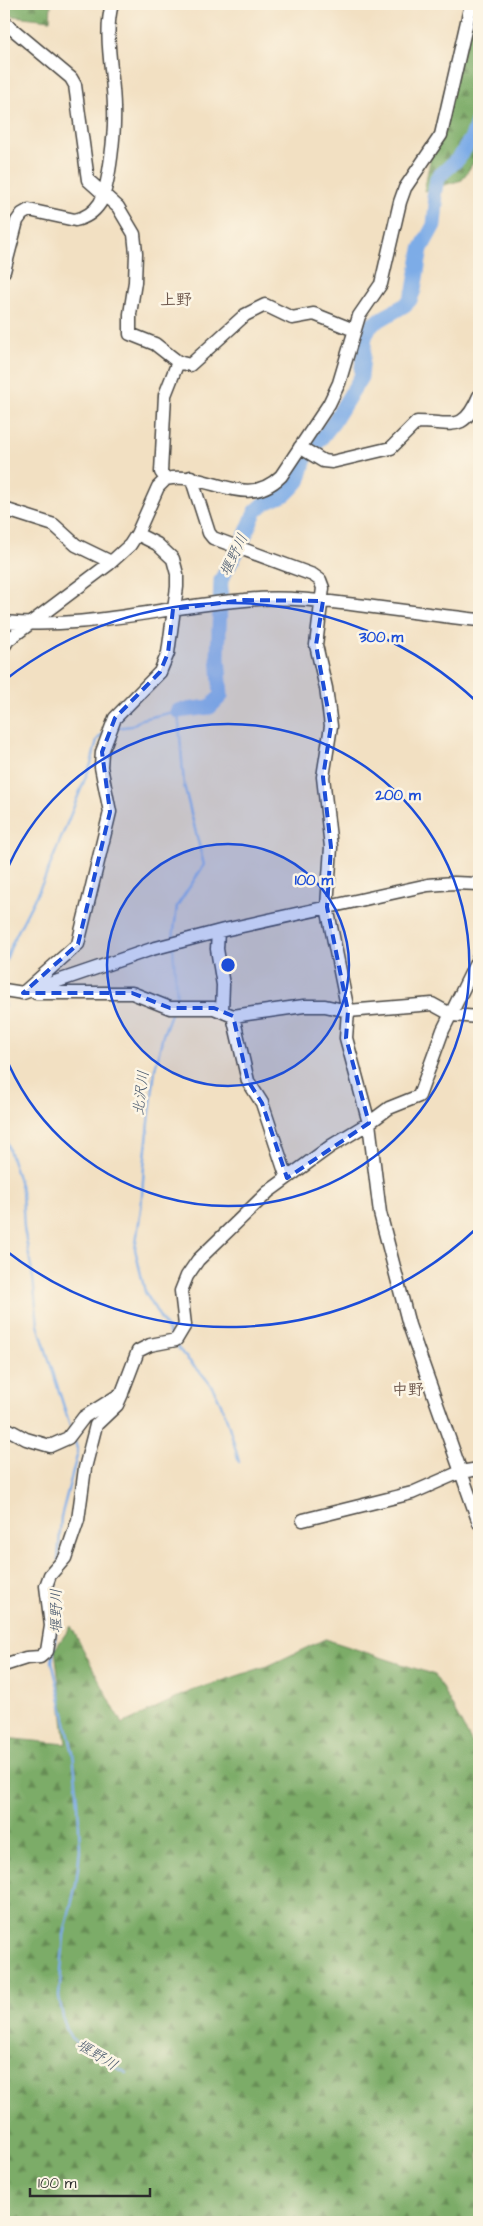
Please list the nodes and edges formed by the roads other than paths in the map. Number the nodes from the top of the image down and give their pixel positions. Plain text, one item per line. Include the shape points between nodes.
1 (112, 4) edge
2 (471, 4) edge
3 (4, 22) edge
4 (104, 193) junction
5 (4, 271) edge
6 (354, 330) junction
7 (178, 362) junction
8 (479, 396) edge
9 (306, 451) junction
10 (191, 477) junction
11 (166, 479) junction
12 (4, 509) edge
13 (137, 534) junction
14 (111, 562) junction
15 (323, 601) junction
16 (173, 609) junction
17 (479, 620) edge
18 (4, 622) edge
19 (28, 625) junction
20 (4, 646) edge
21 (479, 884) edge
22 (327, 908) junction
23 (218, 932) junction
24 (479, 956) edge
25 (7, 990) edge
26 (23, 993) junction
27 (348, 1011) junction
28 (228, 1013) junction
29 (452, 1015) junction
30 (479, 1017) edge
31 (369, 1123) junction
32 (287, 1178) junction
33 (122, 1393) junction
34 (4, 1427) edge
35 (479, 1469) edge
36 (460, 1472) junction
37 (303, 1520) dead end
38 (479, 1523) edge
39 (4, 1665) edge

1 - 4 street via 109,22 114,109 112,149
2 - 6 street via 442,136 405,188 381,284 359,316
3 - 4 street via 71,78 75,85 88,180
4 - 5 street via 99,204 82,219 29,210 22,214 17,221
4 - 7 street via 118,207 134,234 135,282 130,334 155,344
6 - 7 street via 314,314 292,318 265,305 245,315 190,366
6 - 9 street via 339,383
7 - 11 street via 165,395 161,472
8 - 9 street via 472,412 463,421 454,424 417,422 391,448 332,462 323,461
9 - 10 street via 272,485 261,490 234,490
10 - 11 street
10 - 15 street via 208,533 218,542 313,575 320,580
11 - 13 street via 158,487
12 - 14 street via 54,525 76,545
13 - 14 street
13 - 16 street via 157,544 173,559 177,574
14 - 19 street
15 - 16 street via 274,598
15 - 17 street
15 - 22 street via 316,646 331,726 323,777 331,847
16 - 19 street via 105,620
16 - 26 street via 168,653 160,672 115,718 102,752 101,767 110,812 78,944
18 - 19 street
19 - 20 street
21 - 22 street via 428,885
22 - 23 street
22 - 27 street
23 - 26 street via 173,943
23 - 28 street via 217,949
24 - 29 street
25 - 26 street
26 - 28 street via 132,993 174,1008 214,1008
27 - 28 street via 304,1006
27 - 29 street via 432,1004
27 - 31 street via 346,1038
28 - 32 street via 248,1081 262,1103
29 - 30 street
29 - 31 street via 419,1096 389,1108
31 - 32 street
31 - 36 street via 380,1213 404,1306
32 - 33 street via 268,1192 198,1260 181,1291 185,1325 172,1341 138,1351
33 - 34 street via 84,1417 73,1432 50,1446 26,1439
33 - 39 street via 117,1406 96,1425 85,1468 78,1520 62,1561 46,1586 51,1626 47,1651 40,1657
35 - 36 street
36 - 37 street via 412,1493
36 - 38 street

